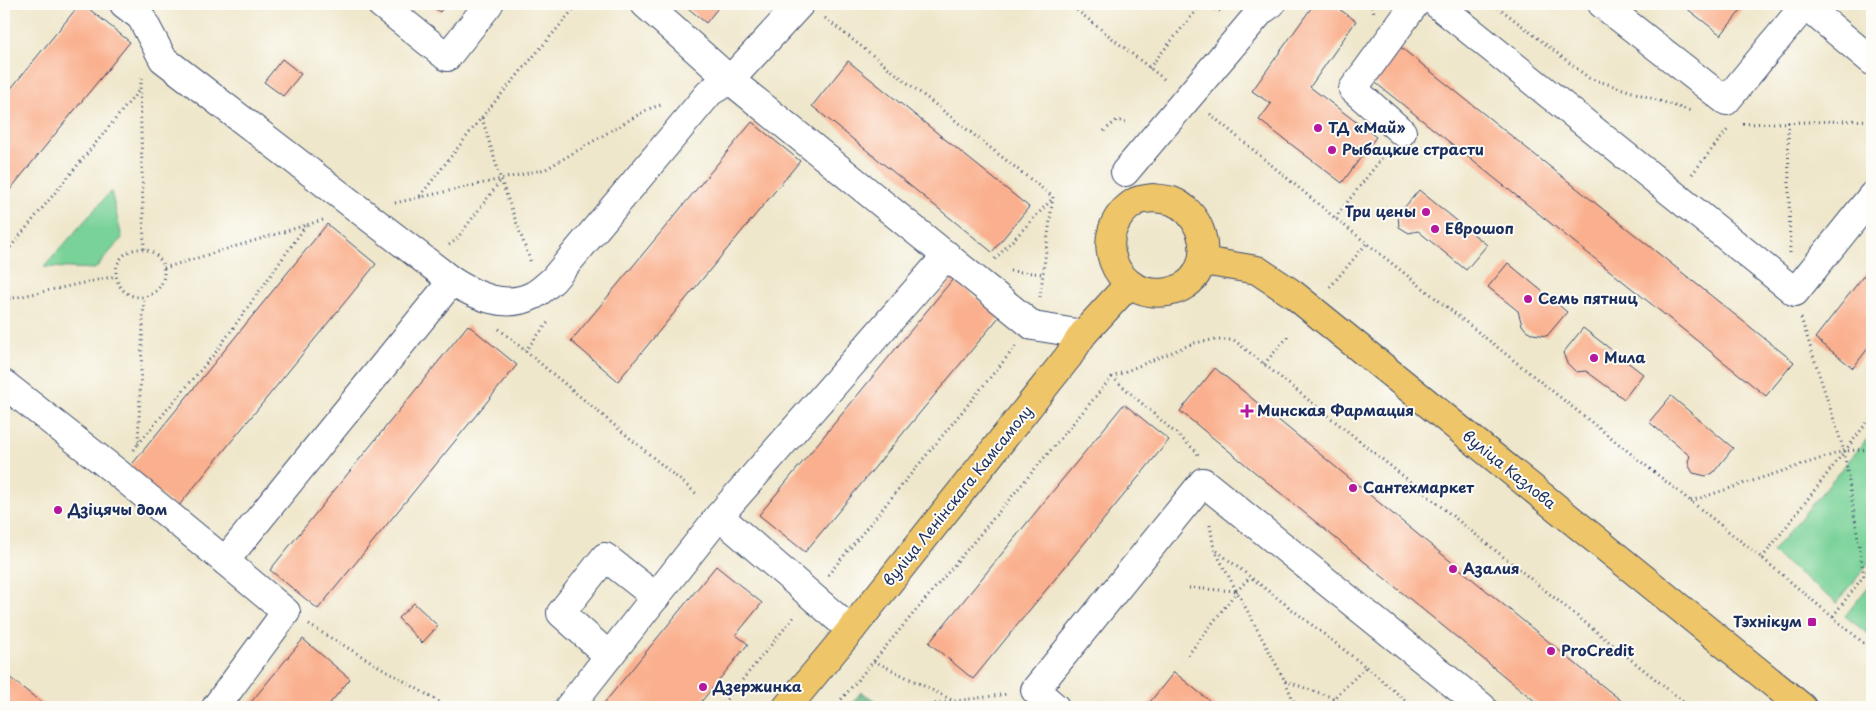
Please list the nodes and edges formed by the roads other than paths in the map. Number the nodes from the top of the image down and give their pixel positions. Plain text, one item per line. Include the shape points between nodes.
1 (124, 4) edge
2 (381, 4) edge
3 (489, 4) edge
4 (645, 4) edge
5 (1271, 4) edge
6 (1415, 4) edge
7 (1437, 4) edge
8 (1602, 4) edge
9 (810, 9) edge
10 (1872, 61) edge
11 (730, 80) junction
12 (1402, 132) road end
13 (1125, 172) dead end
14 (1872, 196) edge
15 (947, 255) junction
16 (1203, 261) junction
17 (452, 281) junction
18 (1129, 284) junction
19 (1083, 334) junction
20 (4, 384) edge
21 (719, 516) junction
22 (224, 562) junction
23 (656, 597) junction
24 (851, 630) junction
25 (609, 656) junction
26 (216, 707) edge
27 (569, 707) edge
28 (787, 707) edge
29 (1055, 707) edge
30 (1482, 707) edge
31 (1802, 707) edge

1 - 17 lane via 142,17 163,59
2 - 3 lane via 447,57
4 - 11 lane
5 - 13 lane via 1261,11
6 - 12 lane via 1353,89
7 - 14 lane via 1795,292
8 - 10 lane via 1726,100 1805,5
9 - 11 lane
11 - 15 lane
11 - 17 lane via 710,92 553,280 534,295 517,301 497,301
15 - 19 lane via 1033,326
15 - 21 lane
16 - 18 main road via 1186,285 1172,292 1157,294
16 - 18 main road via 1204,240 1187,210 1172,201 1153,198 1136,201 1123,212 1110,241 1114,265
16 - 31 main road, вуліца Казлова via 1257,270 1293,294
17 - 22 lane
18 - 19 main road, вуліца Ленінскага Камсамолу
19 - 24 main road, вуліца Ленінскага Камсамолу
20 - 22 lane
21 - 23 lane
21 - 24 lane
22 - 26 lane via 286,612
23 - 25 lane
23 - 25 lane via 606,557 561,613
24 - 28 main road, вуліца Ленінскага Камсамолу
25 - 27 lane
29 - 30 lane via 1034,690 1203,482

